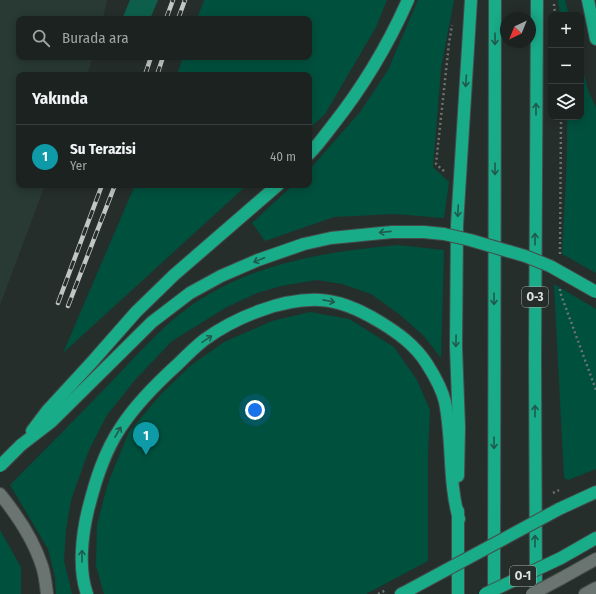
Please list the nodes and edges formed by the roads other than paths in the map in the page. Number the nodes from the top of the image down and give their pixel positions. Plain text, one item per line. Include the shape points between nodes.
1 (408, 0) edge
2 (471, 0) edge
3 (495, 0) edge
4 (536, 0) edge
5 (588, 0) edge
6 (596, 39) edge
7 (312, 150) edge
8 (275, 188) edge
9 (596, 292) edge
10 (21, 445) junction
11 (0, 466) edge
12 (596, 492) edge
13 (0, 494) edge
14 (459, 519) junction
15 (596, 538) edge
16 (596, 559) edge
17 (596, 588) edge
18 (405, 592) edge
19 (47, 594) edge
20 (87, 594) edge
21 (458, 594) edge
22 (485, 594) edge
23 (494, 594) edge
24 (532, 594) edge
25 (536, 594) edge
26 (585, 594) edge

1 - 7 highway via 394,32 367,78
2 -> 14 highway via 457,225
3 -> 23 highway
25 -> 4 highway, O-3
5 - 6 highway
8 - 10 highway via 174,275 136,312 47,411
9 -> 10 highway, bridge via 550,266 525,256 444,234 392,232 330,238 304,244 258,260 190,293 152,322 51,422
10 - 11 highway, bridge
12 - 18 highway, bridge via 559,509
13 - 19 lane via 23,525 42,566
20 -> 14 highway via 81,557 84,525 106,453 120,428 165,376 204,340 244,318 291,302 320,300 343,304 365,312 415,347 437,382 445,401 454,500
14 - 21 highway
15 - 22 highway, O-1, bridge via 561,558
16 - 24 lane, bridge
17 - 26 lane

